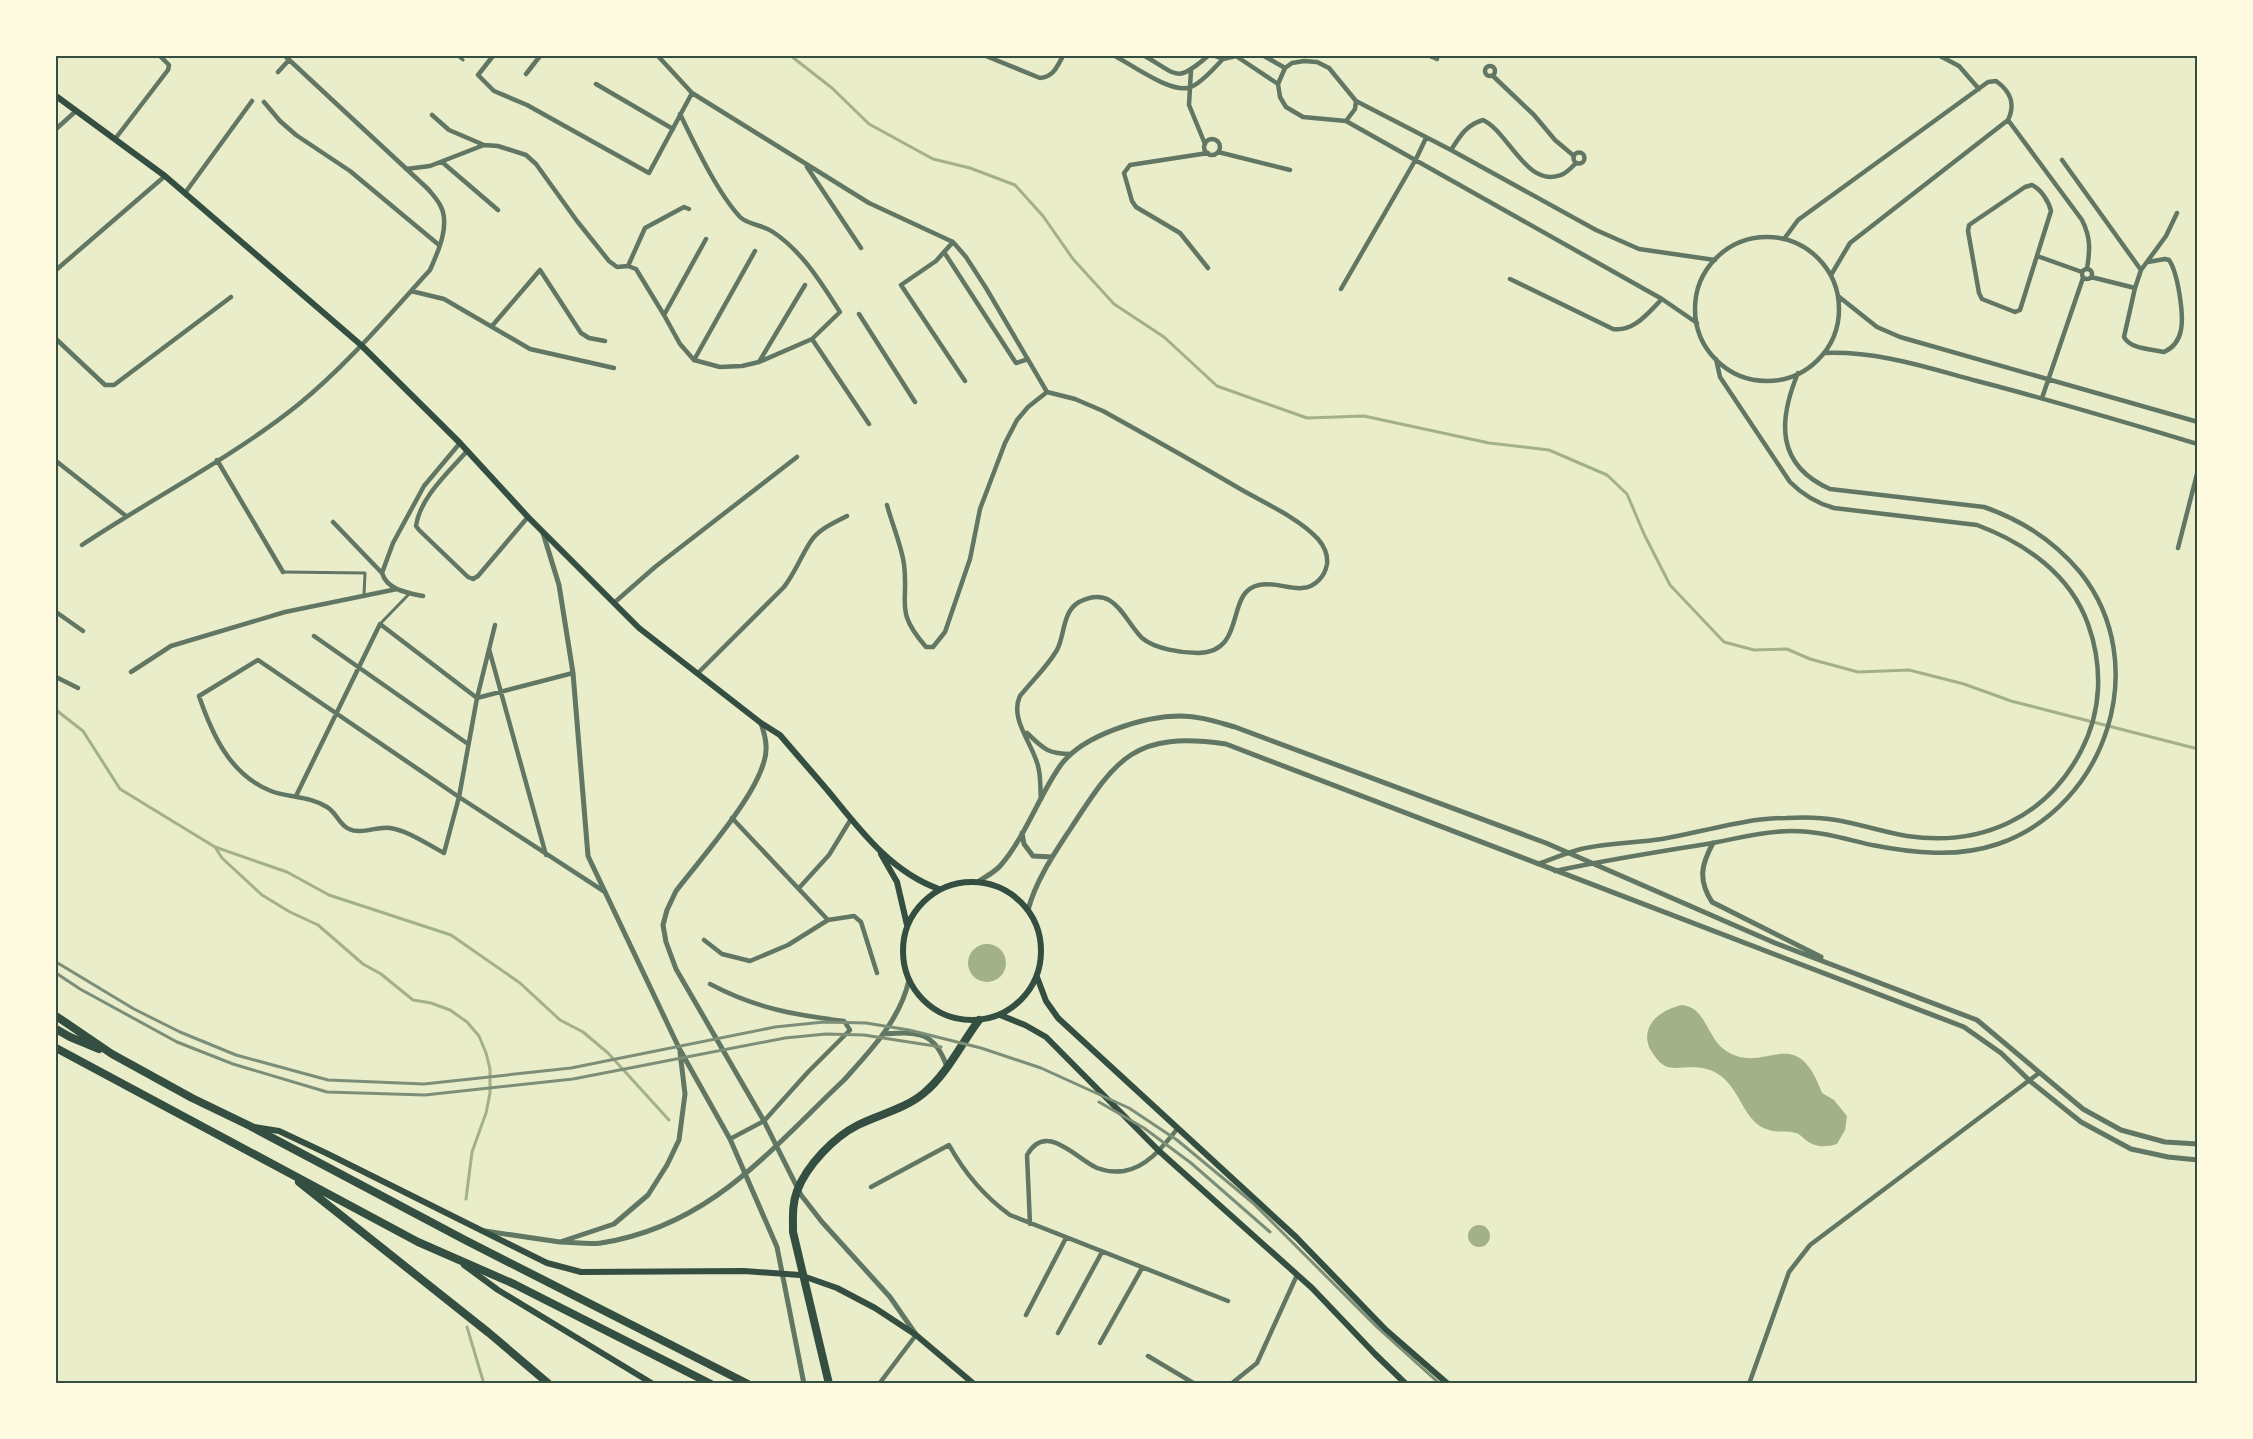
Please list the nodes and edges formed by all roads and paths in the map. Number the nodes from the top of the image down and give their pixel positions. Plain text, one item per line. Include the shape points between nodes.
1 (159, 56) edge
2 (459, 56) edge
3 (493, 56) edge
4 (540, 56) edge
5 (658, 56) edge
6 (986, 56) edge
7 (1064, 56) edge
8 (1115, 56) edge
9 (1145, 56) edge
10 (1208, 56) edge
11 (1215, 56) edge
12 (1236, 56) edge
13 (1264, 56) edge
14 (1430, 56) edge
15 (1940, 56) edge
16 (287, 58) edge
17 (1223, 59) junction
18 (1437, 59) dead end
19 (463, 60) dead end
20 (1285, 68) junction
21 (1191, 70) junction
22 (278, 72) dead end
23 (526, 74) dead end
24 (1493, 76) dead end
25 (596, 84) dead end
26 (1278, 84) junction
27 (1190, 88) junction
28 (1979, 89) junction
29 (692, 93) junction
30 (56, 96) edge
31 (252, 101) dead end
32 (1356, 101) junction
33 (264, 102) dead end
34 (76, 111) junction
35 (680, 114) junction
36 (432, 115) dead end
37 (2008, 120) junction
38 (1346, 121) junction
39 (56, 129) edge
40 (673, 129) junction
41 (1426, 138) junction
42 (115, 139) junction
43 (1205, 144) junction
44 (484, 145) junction
45 (1451, 150) junction
46 (1218, 152) junction
47 (1208, 153) junction
48 (1574, 156) junction
49 (1416, 159) junction
50 (2062, 160) dead end
51 (442, 162) junction
52 (1576, 163) junction
53 (806, 165) junction
54 (406, 169) junction
55 (1290, 170) dead end
56 (165, 176) junction
57 (185, 194) junction
58 (689, 209) dead end
59 (498, 210) dead end
60 (2178, 213) dead end
61 (706, 239) dead end
62 (1784, 239) junction
63 (953, 242) junction
64 (439, 245) junction
65 (861, 248) dead end
66 (756, 251) dead end
67 (944, 252) junction
68 (2037, 256) junction
69 (1714, 260) junction
70 (2148, 262) junction
71 (628, 266) junction
72 (1208, 268) dead end
73 (56, 270) edge
74 (2141, 270) junction
75 (2084, 273) junction
76 (1831, 276) junction
77 (2091, 277) junction
78 (1510, 279) dead end
79 (805, 285) dead end
80 (2135, 288) junction
81 (1341, 289) dead end
82 (411, 291) junction
83 (1838, 295) junction
84 (231, 297) dead end
85 (1662, 299) junction
86 (859, 314) dead end
87 (664, 315) junction
88 (1697, 323) junction
89 (492, 326) junction
90 (56, 339) edge
91 (812, 339) junction
92 (605, 341) dead end
93 (361, 345) junction
94 (1824, 353) junction
95 (1028, 359) junction
96 (1716, 359) junction
97 (694, 360) junction
98 (759, 363) junction
99 (614, 369) dead end
100 (1798, 373) junction
101 (2048, 379) junction
102 (965, 381) dead end
103 (1047, 392) junction
104 (2042, 398) junction
105 (915, 402) dead end
106 (2198, 422) edge
107 (869, 424) dead end
108 (460, 443) junction
109 (2198, 444) edge
110 (467, 451) junction
111 (797, 457) dead end
112 (56, 460) edge
113 (217, 460) junction
114 (2198, 470) edge
115 (887, 505) dead end
116 (126, 516) junction
117 (847, 516) dead end
118 (528, 517) junction
119 (333, 522) dead end
120 (543, 532) junction
121 (82, 545) dead end
122 (2178, 548) dead end
123 (284, 572) joint
124 (382, 573) junction
125 (397, 589) junction
126 (410, 593) junction
127 (423, 596) dead end
128 (364, 597) junction
129 (615, 602) junction
130 (56, 612) edge
131 (380, 624) junction
132 (495, 625) dead end
133 (83, 631) dead end
134 (314, 636) dead end
135 (489, 648) junction
136 (359, 669) junction
137 (131, 672) dead end
138 (573, 673) junction
139 (698, 673) junction
140 (56, 677) edge
141 (78, 688) dead end
142 (501, 692) junction
143 (477, 698) junction
144 (336, 712) junction
145 (761, 723) junction
146 (1024, 732) junction
147 (468, 744) junction
148 (1071, 754) junction
149 (296, 796) junction
150 (459, 797) junction
151 (1041, 799) junction
152 (732, 818) junction
153 (851, 819) junction
154 (1022, 833) junction
155 (1713, 843) junction
156 (879, 850) junction
157 (1568, 853) junction
158 (546, 855) junction
159 (1052, 857) junction
160 (1591, 863) junction
161 (1538, 864) junction
162 (1556, 871) junction
163 (979, 881) junction
164 (799, 888) junction
165 (939, 889) junction
166 (605, 892) junction
167 (1028, 910) junction
168 (828, 920) junction
169 (907, 926) junction
170 (704, 940) dead end
171 (1841, 968) junction
172 (877, 973) dead end
173 (1037, 977) junction
174 (909, 980) junction
175 (710, 984) dead end
176 (1000, 1015) junction
177 (56, 1016) edge
178 (979, 1020) junction
179 (56, 1029) edge
180 (883, 1034) junction
181 (56, 1048) edge
182 (679, 1048) junction
183 (112, 1054) junction
184 (947, 1067) junction
185 (2039, 1073) junction
186 (2030, 1081) junction
187 (764, 1121) junction
188 (250, 1126) junction
189 (1179, 1128) junction
190 (730, 1139) junction
191 (2198, 1144) edge
192 (1159, 1151) junction
193 (2198, 1160) edge
194 (284, 1170) junction
195 (871, 1187) dead end
196 (1030, 1224) junction
197 (485, 1231) junction
198 (1066, 1238) junction
199 (560, 1242) junction
200 (1102, 1252) junction
201 (459, 1261) junction
202 (1142, 1268) junction
203 (1297, 1275) junction
204 (1228, 1301) dead end
205 (1026, 1314) dead end
206 (1058, 1334) dead end
207 (916, 1335) junction
208 (1100, 1343) dead end
209 (1148, 1356) dead end
210 (549, 1383) edge
211 (653, 1383) edge
212 (711, 1383) edge
213 (748, 1383) edge
214 (804, 1383) edge
215 (829, 1383) edge
216 (879, 1383) edge
217 (974, 1383) edge
218 (1195, 1383) edge
219 (1231, 1383) edge
220 (1406, 1383) edge
221 (1448, 1383) edge
222 (1749, 1383) edge

1 - 42 street via 169,65 168,70
2 - 19 street
3 - 40 street via 478,75 494,92 526,105 649,173
4 - 23 street
5 - 29 street
6 - 7 street via 1040,78 1054,73
8 - 27 street via 1170,86
9 - 21 street via 1175,74
10 - 21 street
11 - 17 street
12 - 17 street
12 - 26 street
13 - 20 street
14 - 18 street
15 - 28 street via 1959,66
16 - 22 street
16 - 54 street
17 - 27 street
20 - 26 street
20 - 32 street via 1292,63 1317,62 1329,68
21 - 27 street
24 - 48 street
25 - 40 street
26 - 38 street via 1280,97 1295,113
27 - 43 street via 1189,105
28 - 37 street via 1996,81 2007,91 2012,103
28 - 62 street via 1798,220
29 - 35 street
29 - 53 street
30 - 34 main road
31 - 57 street
32 - 38 street
32 - 41 street
33 - 64 street via 296,135 350,171
34 - 39 street
34 - 42 main road
35 - 40 street
35 - 91 street via 710,171 742,219 782,239 814,270 840,312
36 - 44 street via 449,129
37 - 75 street via 2089,234 2091,247
37 - 76 street via 1850,243
38 - 49 street
41 - 45 street
41 - 49 street
42 - 56 main road
43 - 46 street via 1216,140
43 - 47 street
44 - 51 street
44 - 71 street via 526,155 609,261 617,267
45 - 52 street via 1472,123 1484,120 1492,124 1531,170 1548,177 1562,174
45 - 69 street via 1596,230 1639,249
46 - 47 street
46 - 55 street
47 - 72 street via 1130,165 1124,173 1136,207 1180,233
48 - 52 street
48 - 52 street via 1583,155 1584,161
49 - 81 street
49 - 85 street
50 - 74 street
51 - 54 street
51 - 59 street
53 - 63 street via 891,215
53 - 65 street
54 - 64 street via 441,206 444,219
56 - 57 main road
56 - 73 street
57 - 93 main road
58 - 71 street via 684,207 645,228
60 - 70 street
61 - 87 street
62 - 69 street via 1763,237 1743,241
62 - 76 street via 1808,250
63 - 67 street
63 - 95 street
64 - 82 street via 429,270
66 - 97 street
67 - 95 street via 1017,363
67 - 102 street via 901,285
68 - 68 street via 2051,211 2032,185 1969,225 1982,299 2015,312 2020,310
68 - 75 street
69 - 88 street via 1700,282
70 - 74 street
70 - 80 street via 2169,260 2176,274 2181,333 2164,352 2126,342
71 - 87 street via 636,269
74 - 80 street
75 - 77 street via 2092,273
75 - 77 street via 2086,280
75 - 101 street
76 - 83 street
77 - 80 street
78 - 85 street via 1613,329 1635,324
79 - 98 street
82 - 89 street via 444,299
82 - 93 street
83 - 94 street via 1837,326
83 - 101 street via 1877,327 1900,337
84 - 90 street via 114,385 105,385
85 - 88 street
86 - 105 street
87 - 97 street
88 - 96 street
89 - 92 street via 540,270 581,333
89 - 99 street via 521,346
91 - 98 street
91 - 107 street
93 - 108 main road
93 - 113 street via 301,402
94 - 100 street via 1810,368
94 - 104 street via 1888,357
95 - 103 street
96 - 100 street via 1732,372 1751,379 1771,381
96 - 157 street via 1720,377 1790,482 1817,503 1977,525 2041,558 2066,583 2095,644 2099,676 2096,711 2085,744 2054,793 2031,811 1969,836 1917,837 1836,820 1784,818
97 - 98 street via 720,367
100 - 155 street via 1784,414 1784,431 1789,450 1809,477 1830,489 1984,507 2007,515 2052,543 2081,573 2101,608 2111,639 2113,710 2101,750 2062,805 2020,835 1997,844 1944,853 1910,852 1834,835 1790,831
101 - 104 street
101 - 106 street
103 - 115 street via 1017,420 1005,443 980,509 970,559 945,632 933,647 926,647 907,622 904,562
103 - 146 street via 1103,411 1271,506 1317,538 1324,548 1327,568 1308,587 1266,583 1248,590 1242,596 1226,642 1208,652 1183,652 1153,645 1112,601 1101,597 1080,602 1067,617 1058,649 1016,704
104 - 109 street
108 - 110 main road
108 - 124 street via 424,486 393,543
110 - 118 main road
110 - 118 street via 425,503 417,521 419,530 473,579
111 - 129 street
112 - 116 street
113 - 116 street
113 - 123 street
114 - 122 street
116 - 121 street
117 - 139 street via 811,540 784,587
118 - 120 main road
119 - 124 street
120 - 129 main road
120 - 138 street via 560,585
123 - 128 street via 365,573
124 - 125 street via 388,584
125 - 126 street
125 - 128 street
126 - 127 street
126 - 131 street
128 - 137 street via 285,612 171,646
129 - 139 main road via 647,635
130 - 133 street
131 - 136 street
131 - 143 street
132 - 135 street
134 - 136 street
135 - 142 street
135 - 143 street
136 - 144 street
136 - 147 street
138 - 142 street
138 - 166 street via 588,856
139 - 145 main road
140 - 141 street
142 - 143 street
142 - 158 street
143 - 147 street
144 - 149 street
144 - 149 street via 258,660 199,696 217,742 235,766 257,784
144 - 150 street
145 - 152 street via 767,747 763,769 752,792
145 - 153 main road via 780,735
146 - 148 street via 1046,751
146 - 151 street via 1038,766
147 - 150 street
148 - 151 street
148 - 157 street via 1124,726 1180,716 1208,719
149 - 150 street via 327,807 348,829 390,828 444,853
150 - 158 street
151 - 154 street
152 - 164 street
152 - 187 street via 676,891 663,925 676,969
153 - 156 main road
153 - 164 street via 829,855
154 - 159 street via 1033,856
154 - 163 street via 1002,864
155 - 160 street
155 - 171 street via 1705,857 1701,878 1712,902
156 - 165 main road via 907,873
156 - 169 main road via 897,882
157 - 160 street
157 - 161 street
158 - 166 street
159 - 161 street via 1096,788 1120,762 1144,748 1192,739 1226,744
159 - 167 street
160 - 162 street
160 - 171 street
161 - 162 street
162 - 186 street via 1964,1027 2001,1053
163 - 165 main road
163 - 167 main road via 1007,890
164 - 168 street
165 - 169 main road via 920,905
166 - 182 street
167 - 173 main road via 1041,942
168 - 170 street via 788,945 750,961 722,954
168 - 172 street via 854,916 861,922
169 - 174 main road via 903,953
171 - 185 street via 1977,1020
173 - 176 main road via 1022,1000
173 - 189 main road via 1058,1018
174 - 178 main road via 921,998 938,1011 958,1019
174 - 180 street via 898,1012
175 - 187 street via 754,1005 844,1021 849,1027
176 - 178 main road
176 - 192 main road via 1046,1037
177 - 183 highway
178 - 184 highway
179 - 183 highway
180 - 184 street via 929,1036 942,1052
180 - 199 street via 844,1080 727,1190 692,1213 670,1224 600,1244
181 - 194 highway
182 - 190 street
182 - 199 street via 685,1094 679,1140 667,1165 648,1194 614,1224
183 - 188 highway
184 - 215 highway via 922,1095 837,1138 815,1161 797,1190 793,1232
185 - 186 street
185 - 191 street via 2083,1108 2121,1130 2165,1142
186 - 193 street via 2080,1122 2131,1149
186 - 222 street via 1810,1245 1789,1272
187 - 190 street
187 - 207 street via 801,1195 890,1296
188 - 197 main road via 279,1131
188 - 213 highway
189 - 192 street
189 - 221 main road via 1296,1237 1386,1330
190 - 214 street via 777,1247
192 - 196 street via 1125,1171 1110,1171 1097,1168 1049,1140 1039,1142 1027,1155
192 - 203 main road
194 - 201 highway
194 - 210 highway
195 - 196 street via 949,1145 961,1166 998,1206
196 - 198 street
197 - 199 street
197 - 207 main road via 546,1263 580,1272 744,1271 800,1275 837,1288
198 - 200 street
198 - 205 street
200 - 202 street
200 - 206 street
201 - 211 main road via 498,1290
201 - 212 highway via 514,1284
202 - 204 street
202 - 208 street
203 - 219 street via 1257,1363
203 - 220 main road
207 - 216 street
207 - 217 main road
209 - 218 street

